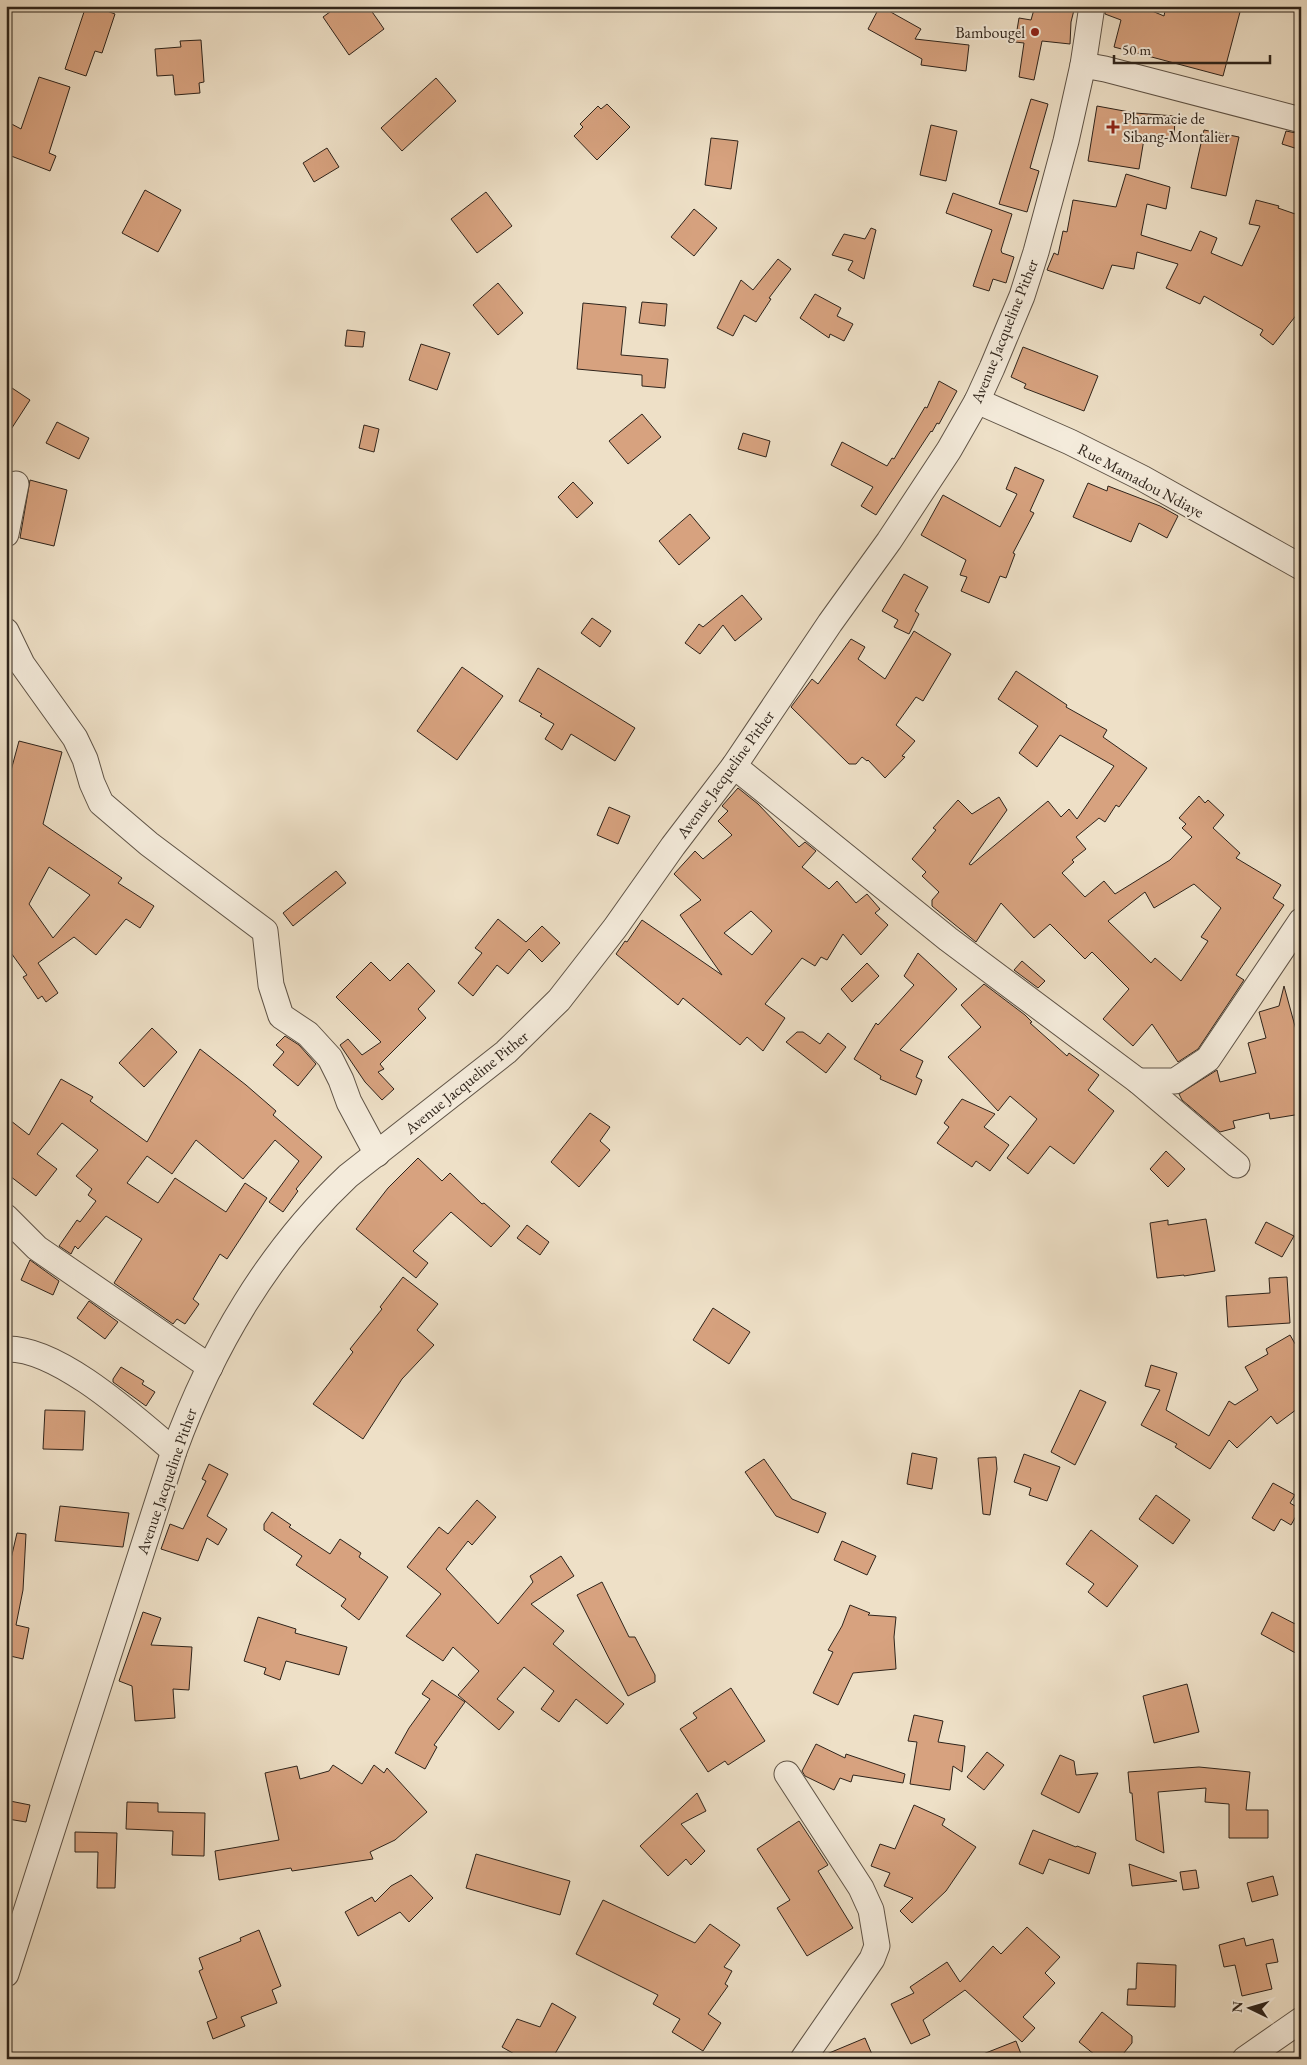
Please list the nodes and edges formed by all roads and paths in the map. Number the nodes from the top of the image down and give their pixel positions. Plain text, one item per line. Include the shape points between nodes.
1 (1092, 6) edge
2 (1083, 65) junction
3 (1301, 120) edge
4 (977, 401) junction
5 (16, 484) dead end
6 (6, 534) edge
7 (1301, 567) edge
8 (6, 630) edge
9 (734, 766) junction
10 (1301, 921) edge
11 (1138, 1081) junction
12 (377, 1154) junction
13 (1237, 1165) dead end
14 (6, 1217) edge
15 (6, 1349) edge
16 (210, 1367) junction
17 (174, 1451) junction
18 (787, 1774) dead end
19 (6, 1974) edge
20 (1301, 2020) edge
21 (803, 2059) edge
22 (1245, 2059) edge

1 - 2 street, Avenue Jacqueline Pither
2 - 3 street
2 - 4 street, Avenue Jacqueline Pither via 1036,252 1022,296
4 - 7 street, Rue Mamadou Ndiaye via 1142,478
4 - 9 street, Avenue Jacqueline Pither via 894,533
5 - 6 street
8 - 12 street via 22,664 75,738 101,803 149,844 265,931 270,985 282,1016 308,1034 330,1058
9 - 11 street via 948,939
9 - 12 street, Avenue Jacqueline Pither via 559,1000 506,1052
10 - 11 street via 1208,1059 1175,1082
11 - 13 street
12 - 16 street, Avenue Jacqueline Pither via 328,1194 292,1235 260,1279
14 - 16 street via 37,1248
15 - 17 street via 22,1349 40,1356 98,1388
16 - 17 street, Avenue Jacqueline Pither
17 - 19 street, Avenue Jacqueline Pither
18 - 21 street via 861,1888 872,1910 877,1946 872,1959
20 - 22 street

